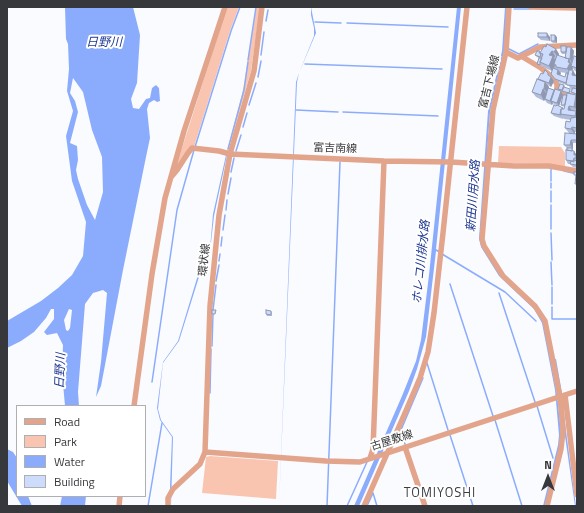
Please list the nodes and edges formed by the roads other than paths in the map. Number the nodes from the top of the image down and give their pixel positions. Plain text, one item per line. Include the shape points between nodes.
1 (225, 7) edge
2 (262, 7) edge
3 (467, 7) edge
4 (509, 7) edge
5 (531, 7) edge
6 (577, 8) edge
7 (577, 45) edge
8 (506, 52) junction
9 (521, 56) junction
10 (577, 98) edge
11 (230, 154) junction
12 (384, 161) junction
13 (449, 162) junction
14 (488, 164) junction
15 (577, 171) edge
16 (172, 176) junction
17 (577, 391) edge
18 (562, 396) junction
19 (134, 405) edge
20 (405, 447) junction
21 (206, 452) junction
22 (386, 454) junction
23 (371, 458) junction
24 (577, 495) edge
25 (168, 506) edge
26 (364, 506) edge
27 (425, 506) edge
28 (548, 506) edge

1 - 16 street
2 - 11 street, 環状線 via 254,71
3 - 13 street
4 - 8 street
5 - 6 street
7 - 9 street via 540,47
8 - 9 street, 富吉下場線 via 518,58
8 - 14 street, 富吉下場線 via 492,110
9 - 10 street, 富吉下場線 via 552,77 557,84 557,91
11 - 12 street, 富吉南線
11 - 16 street, 富吉南線 via 192,148
11 - 21 street, 環状線 via 219,215 210,306
12 - 13 street, 富吉南線
12 - 23 street
13 - 14 street
13 - 22 street via 428,352 420,378
14 - 15 street via 549,166
14 - 18 street, 富吉下場線 via 482,239 484,246 503,276 535,306 545,321
16 - 19 street via 160,221
17 - 18 street, 古屋敷線
18 - 20 street, 古屋敷線
18 - 24 street
18 - 28 street via 561,449
20 - 22 street, 古屋敷線
20 - 27 street
21 - 23 street, 古屋敷線 via 326,461 360,462
21 - 25 street via 200,464 173,489 168,498
22 - 23 street, 古屋敷線
22 - 26 street

